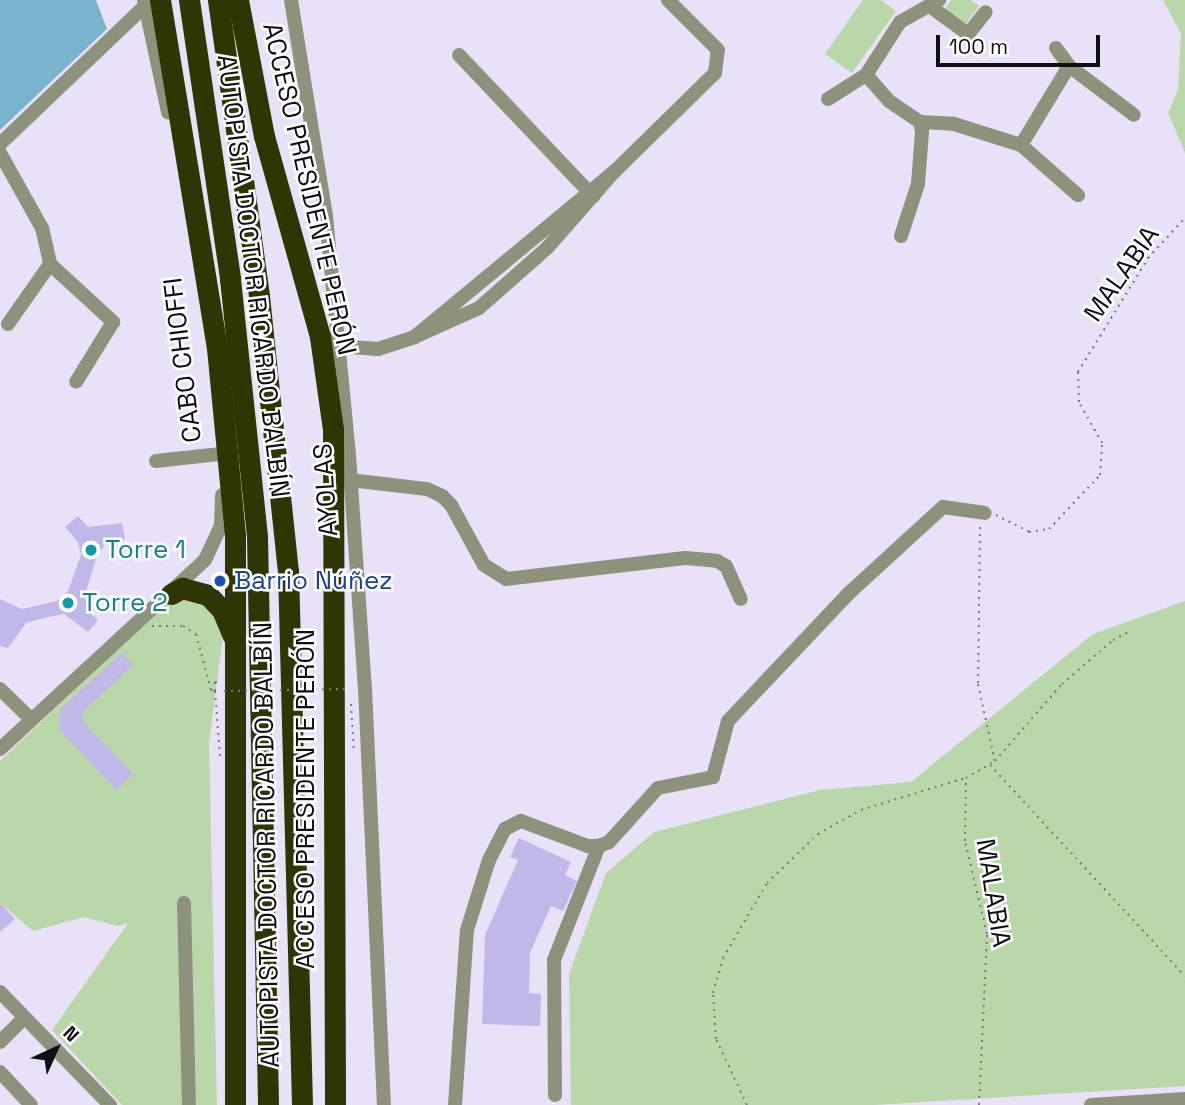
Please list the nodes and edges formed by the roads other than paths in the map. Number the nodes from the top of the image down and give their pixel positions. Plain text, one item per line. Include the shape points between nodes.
1 (189, 0) edge
2 (218, 0) edge
3 (238, 0) edge
4 (291, 0) edge
5 (668, 0) edge
6 (150, 2) edge
7 (935, 3) edge
8 (986, 12) dead end
9 (1056, 48) dead end
10 (459, 55) dead end
11 (1069, 66) junction
12 (866, 75) junction
13 (828, 99) dead end
14 (1134, 115) dead end
15 (920, 122) junction
16 (0, 144) edge
17 (1020, 145) junction
18 (0, 153) edge
19 (591, 194) junction
20 (1078, 195) dead end
21 (901, 236) dead end
22 (50, 264) junction
23 (8, 324) dead end
24 (328, 342) junction
25 (76, 382) dead end
26 (219, 454) junction
27 (156, 461) dead end
28 (350, 480) junction
29 (985, 513) road end
30 (171, 594) junction
31 (741, 599) dead end
32 (238, 649) junction
33 (0, 689) edge
34 (31, 719) junction
35 (0, 749) edge
36 (599, 846) junction
37 (184, 903) dead end
38 (0, 992) edge
39 (24, 1018) junction
40 (0, 1042) edge
41 (0, 1072) edge
42 (555, 1095) dead end
43 (1185, 1099) edge
44 (31, 1105) edge
45 (110, 1105) edge
46 (189, 1105) edge
47 (235, 1105) edge
48 (268, 1105) edge
49 (302, 1105) edge
50 (335, 1105) edge
51 (384, 1105) edge
52 (455, 1105) edge
53 (1091, 1105) edge

1 - 48 highway, AUTOPISTA DOCTOR RICARDO BALBÍN via 232,292 257,536
2 - 49 highway, AUTOPISTA DOCTOR RICARDO BALBÍN via 261,308 288,570
3 - 24 highway, ACCESO PRESIDENTE PERÓN via 264,136
4 - 24 street, AYOLAS via 314,121
5 - 19 street via 718,50 719,64
6 - 16 street
6 - 26 street, CABO CHIOFFI via 204,307
6 - 32 highway via 217,348 235,535
7 - 8 street via 968,34
7 - 12 street via 900,22
9 - 11 street
10 - 19 street
11 - 14 street
11 - 17 street
12 - 13 street
12 - 15 street via 889,101
15 - 17 street via 954,124
15 - 21 street via 924,149
17 - 20 street
18 - 22 street via 42,228
19 - 24 street via 414,337 378,349
22 - 23 street
22 - 25 street via 113,322
24 - 28 street, AYOLAS
24 - 50 highway, ACCESO PRESIDENTE PERÓN via 333,429
26 - 27 street
26 - 30 street, CABO CHIOFFI via 222,509 212,549
28 - 31 street via 427,489 442,496 484,565 506,579 685,558 726,566
28 - 51 street, AYOLAS via 367,725
29 - 36 street via 953,505 933,514 848,594 728,720 713,777 658,788 609,842
30 - 32 highway via 182,588 208,595 222,610
30 - 34 street
32 - 47 highway
33 - 34 street
34 - 35 street
36 - 42 street via 554,960
36 - 52 street via 521,821 505,829 489,860 467,930
37 - 46 street
38 - 39 street
39 - 40 street
39 - 45 street
41 - 44 street
43 - 53 street

